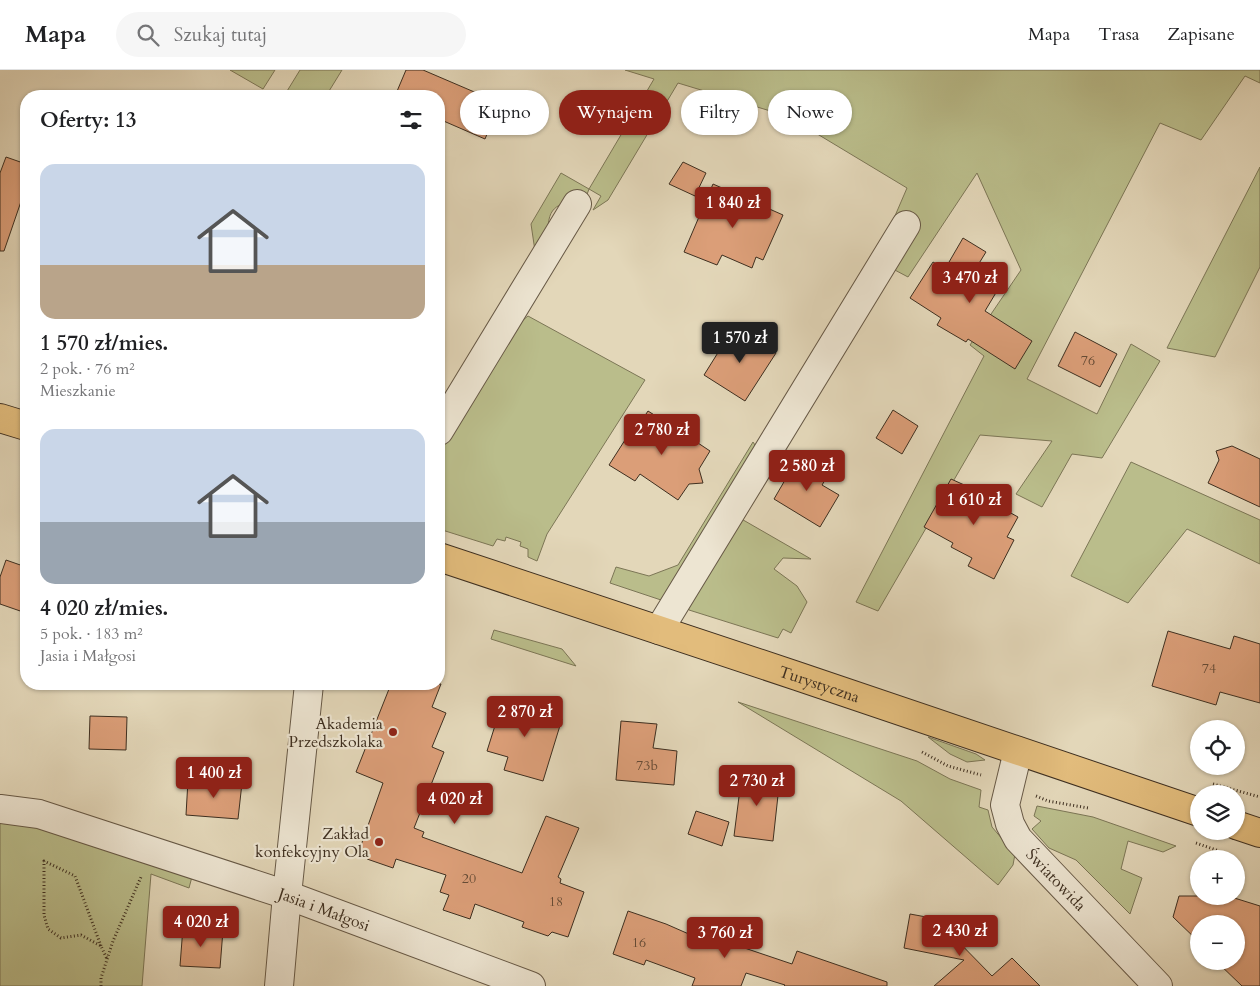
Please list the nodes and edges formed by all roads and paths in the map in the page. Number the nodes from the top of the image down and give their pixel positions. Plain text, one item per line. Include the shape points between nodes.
1 (577, 204) dead end
2 (906, 225) dead end
3 (0, 418) edge
4 (445, 421) edge
5 (20, 424) edge
6 (445, 559) edge
7 (659, 630) junction
8 (308, 690) edge
9 (1018, 751) junction
10 (0, 809) edge
11 (1190, 809) edge
12 (1245, 828) edge
13 (1260, 833) edge
14 (153, 851) junction
15 (287, 895) junction
16 (101, 946) junction
17 (107, 959) junction
18 (101, 986) edge
19 (279, 986) edge
20 (531, 986) edge
21 (1158, 986) edge

1 - 4 street
2 - 7 street
3 - 5 main road
6 - 7 main road, Turystyczna
7 - 9 main road, Turystyczna
8 - 15 street
9 - 11 main road, Turystyczna
9 - 21 street, Światowida via 1004,805 1018,839
10 - 14 street, Jasia i Małgosi via 39,814
12 - 13 main road
14 - 15 street, Jasia i Małgosi
14 - 17 path
15 - 19 street
15 - 20 street, Jasia i Małgosi
16 - 16 path via 81,936 61,938 48,930 44,915 44,861 75,876
16 - 17 path
17 - 18 path

